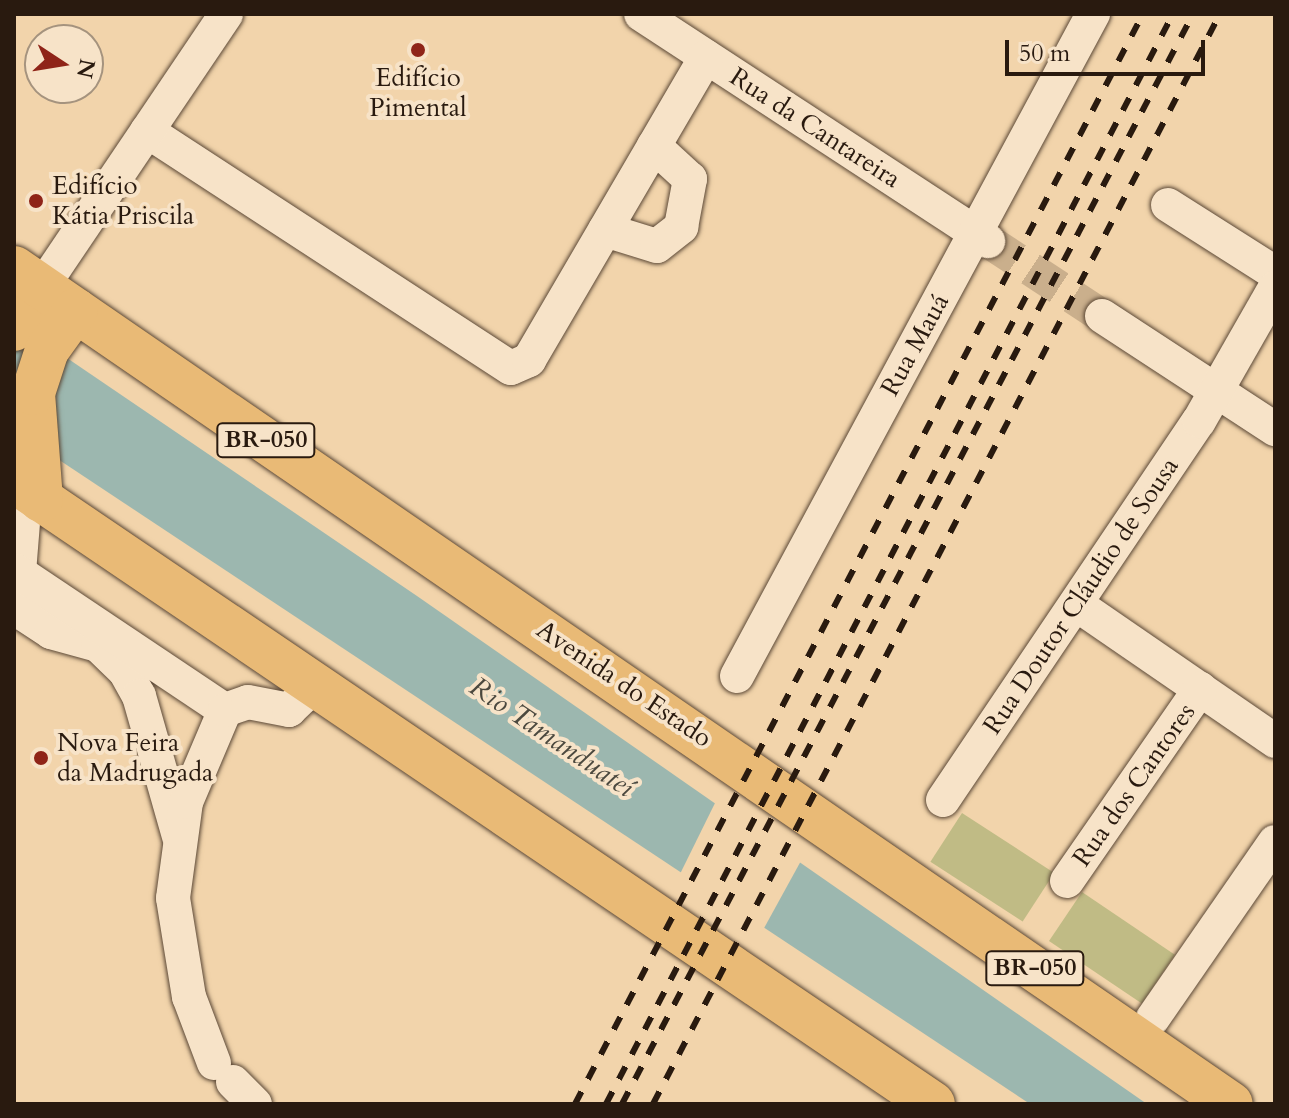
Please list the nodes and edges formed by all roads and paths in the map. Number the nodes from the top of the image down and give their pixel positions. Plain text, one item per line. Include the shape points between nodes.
1 (226, 14) edge
2 (641, 14) edge
3 (1093, 14) edge
4 (706, 57) junction
5 (147, 131) junction
6 (654, 146) junction
7 (1168, 205) dead end
8 (605, 230) junction
9 (983, 238) junction
10 (1275, 273) edge
11 (1275, 288) edge
12 (40, 305) edge
13 (1102, 316) tunnel mouth
14 (1217, 390) junction
15 (1275, 429) edge
16 (26, 488) edge
17 (17, 571) junction
18 (1076, 604) junction
19 (15, 609) edge
20 (737, 676) dead end
21 (314, 686) junction
22 (1200, 689) junction
23 (225, 710) junction
24 (1275, 741) edge
25 (943, 800) dead end
26 (179, 836) junction
27 (1275, 842) edge
28 (1067, 881) dead end
29 (1153, 1018) dead end
30 (234, 1083) edge
31 (933, 1104) edge
32 (1231, 1104) edge

1 - 5 street
2 - 4 street, Rua da Cantareira
3 - 9 street, Rua Mauá
4 - 6 street
4 - 9 street, Rua da Cantareira
5 - 8 street via 502,367 529,360
5 - 12 street
6 - 8 street
6 - 8 street via 690,179 681,227 657,246
7 - 10 street
9 - 20 street, Rua Mauá
11 - 14 street, Rua Doutor Cláudio de Sousa
12 - 16 highway
12 - 32 highway, Avenida do Estado / BR-050
13 - 14 street
14 - 15 street
14 - 18 street, Rua Doutor Cláudio de Sousa
16 - 17 street
16 - 21 highway
17 - 19 street
17 - 23 street
18 - 22 street
18 - 25 street, Rua Doutor Cláudio de Sousa
19 - 26 street via 51,632 98,645 125,671 139,696
21 - 23 street via 289,710 248,702
21 - 31 highway via 629,892
22 - 24 street
22 - 28 street, Rua dos Cantores
23 - 26 street via 207,743
26 - 30 street via 173,898 189,997
27 - 29 street

